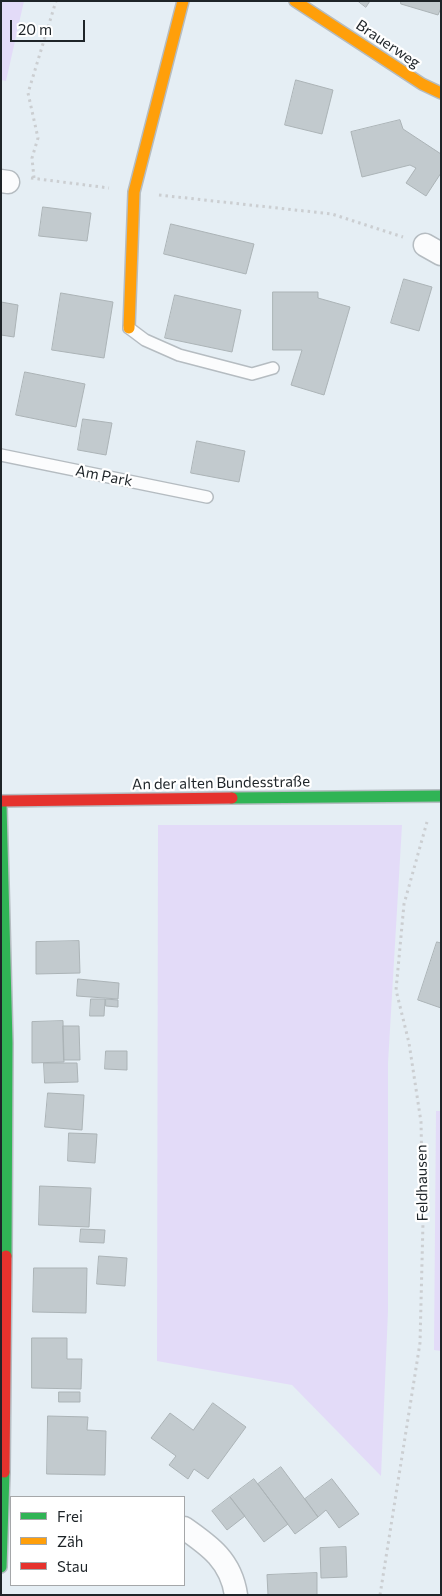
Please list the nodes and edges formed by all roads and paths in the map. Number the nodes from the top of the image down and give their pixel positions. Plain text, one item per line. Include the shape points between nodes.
1 (56, 1) edge
2 (183, 1) edge
3 (295, 1) edge
4 (441, 93) edge
5 (34, 178) junction
6 (5, 182) edge
7 (134, 192) junction
8 (433, 249) edge
9 (129, 328) joint
10 (273, 368) dead end
11 (1, 455) edge
12 (207, 497) dead end
13 (437, 795) edge
14 (1, 801) edge
15 (1, 806) edge
16 (4, 1043) edge
17 (5, 1512) edge
18 (185, 1529) edge
19 (1, 1567) edge
20 (236, 1595) edge
21 (380, 1595) edge

1 - 5 path via 28,93 38,138 32,158
2 - 7 street
3 - 4 street, Brauerweg via 422,84
5 - 6 path
5 - 7 path
7 - 8 path via 332,214
7 - 9 street
9 - 10 lane via 145,340 179,355 252,374
11 - 12 lane, Am Park
13 - 14 street, An der alten Bundesstraße
13 - 21 path, Feldhausen via 404,904 396,990 409,1043 421,1122 421,1333
15 - 16 street
16 - 17 street
17 - 19 street
18 - 20 street via 211,1546 234,1580

